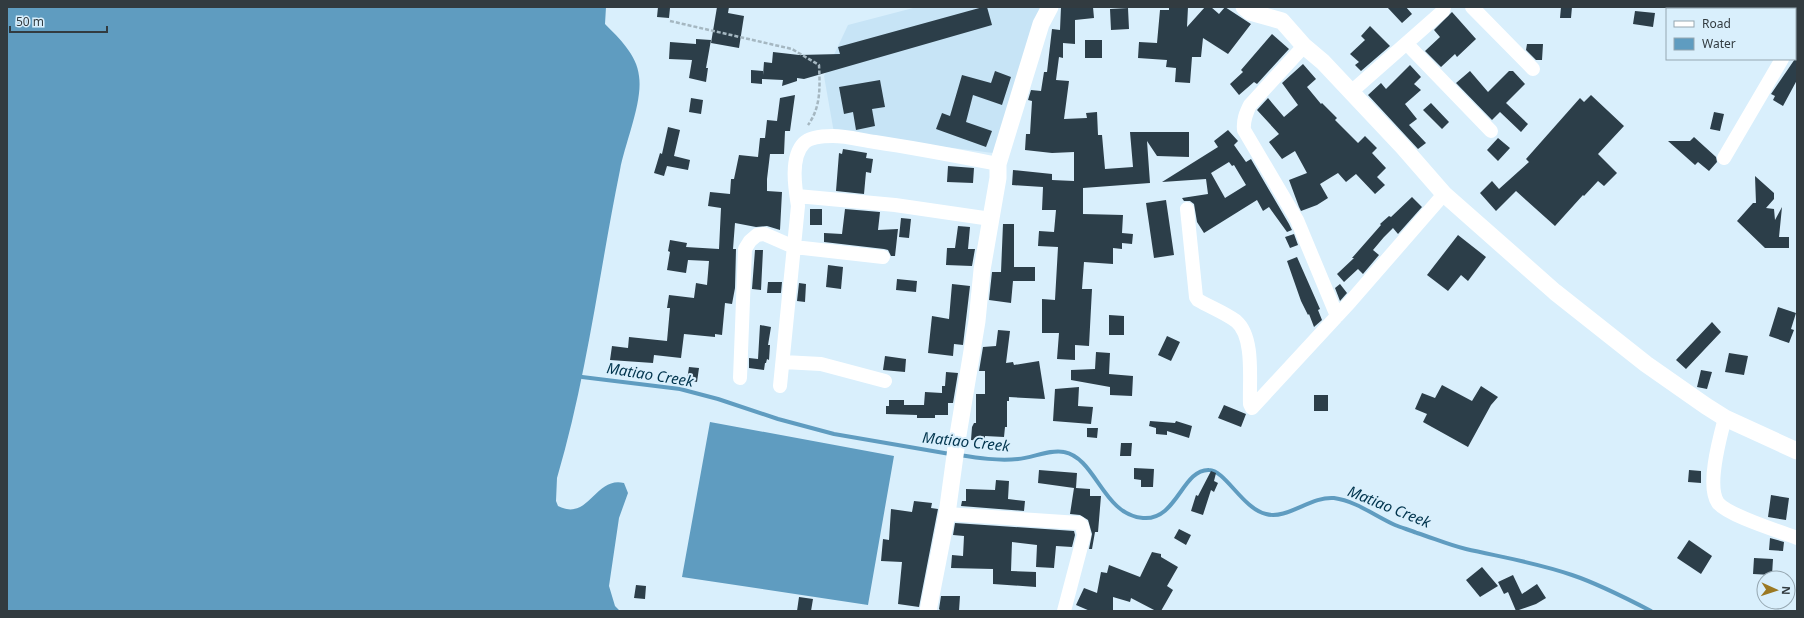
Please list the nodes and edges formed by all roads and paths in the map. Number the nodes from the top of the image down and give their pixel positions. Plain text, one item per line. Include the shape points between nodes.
1 (1050, 7) edge
2 (1444, 7) edge
3 (1472, 7) edge
4 (1249, 9) edge
5 (670, 21) dead end
6 (1408, 44) junction
7 (1304, 46) junction
8 (1781, 60) edge
9 (1533, 69) dead end
10 (1351, 92) junction
11 (807, 127) dead end
12 (1491, 131) dead end
13 (1724, 158) dead end
14 (998, 164) junction
15 (1444, 194) junction
16 (797, 196) junction
17 (1187, 209) dead end
18 (991, 219) junction
19 (794, 247) junction
20 (883, 257) dead end
21 (1337, 316) junction
22 (783, 362) junction
23 (740, 378) dead end
24 (885, 382) dead end
25 (780, 386) dead end
26 (1725, 418) junction
27 (1797, 451) edge
28 (947, 514) junction
29 (1797, 538) edge
30 (928, 611) edge
31 (1064, 611) edge

1 - 14 street via 1041,24
2 - 6 street via 1443,11
3 - 9 street
4 - 7 street via 1282,21
5 - 11 path via 792,49 819,65 820,88 815,115
6 - 10 street
6 - 12 street
7 - 10 street
7 - 21 street via 1250,104 1243,123 1244,130 1296,220
8 - 13 street
10 - 15 street via 1403,146
14 - 16 street via 894,144 832,136 817,138 805,142 799,149 796,168
14 - 18 street
15 - 21 street
15 - 26 street via 1555,292 1646,364
16 - 18 street via 895,205
16 - 19 street
17 - 21 street via 1196,296 1198,300 1236,322 1245,334 1249,345 1251,408
18 - 28 street
19 - 20 street
19 - 22 street
19 - 23 street via 764,234 757,235 745,249
22 - 24 street via 821,364
22 - 25 street
26 - 27 street
26 - 29 street via 1714,468 1714,491 1718,503 1732,513
28 - 30 street
28 - 31 street via 1078,522 1082,526 1084,536

